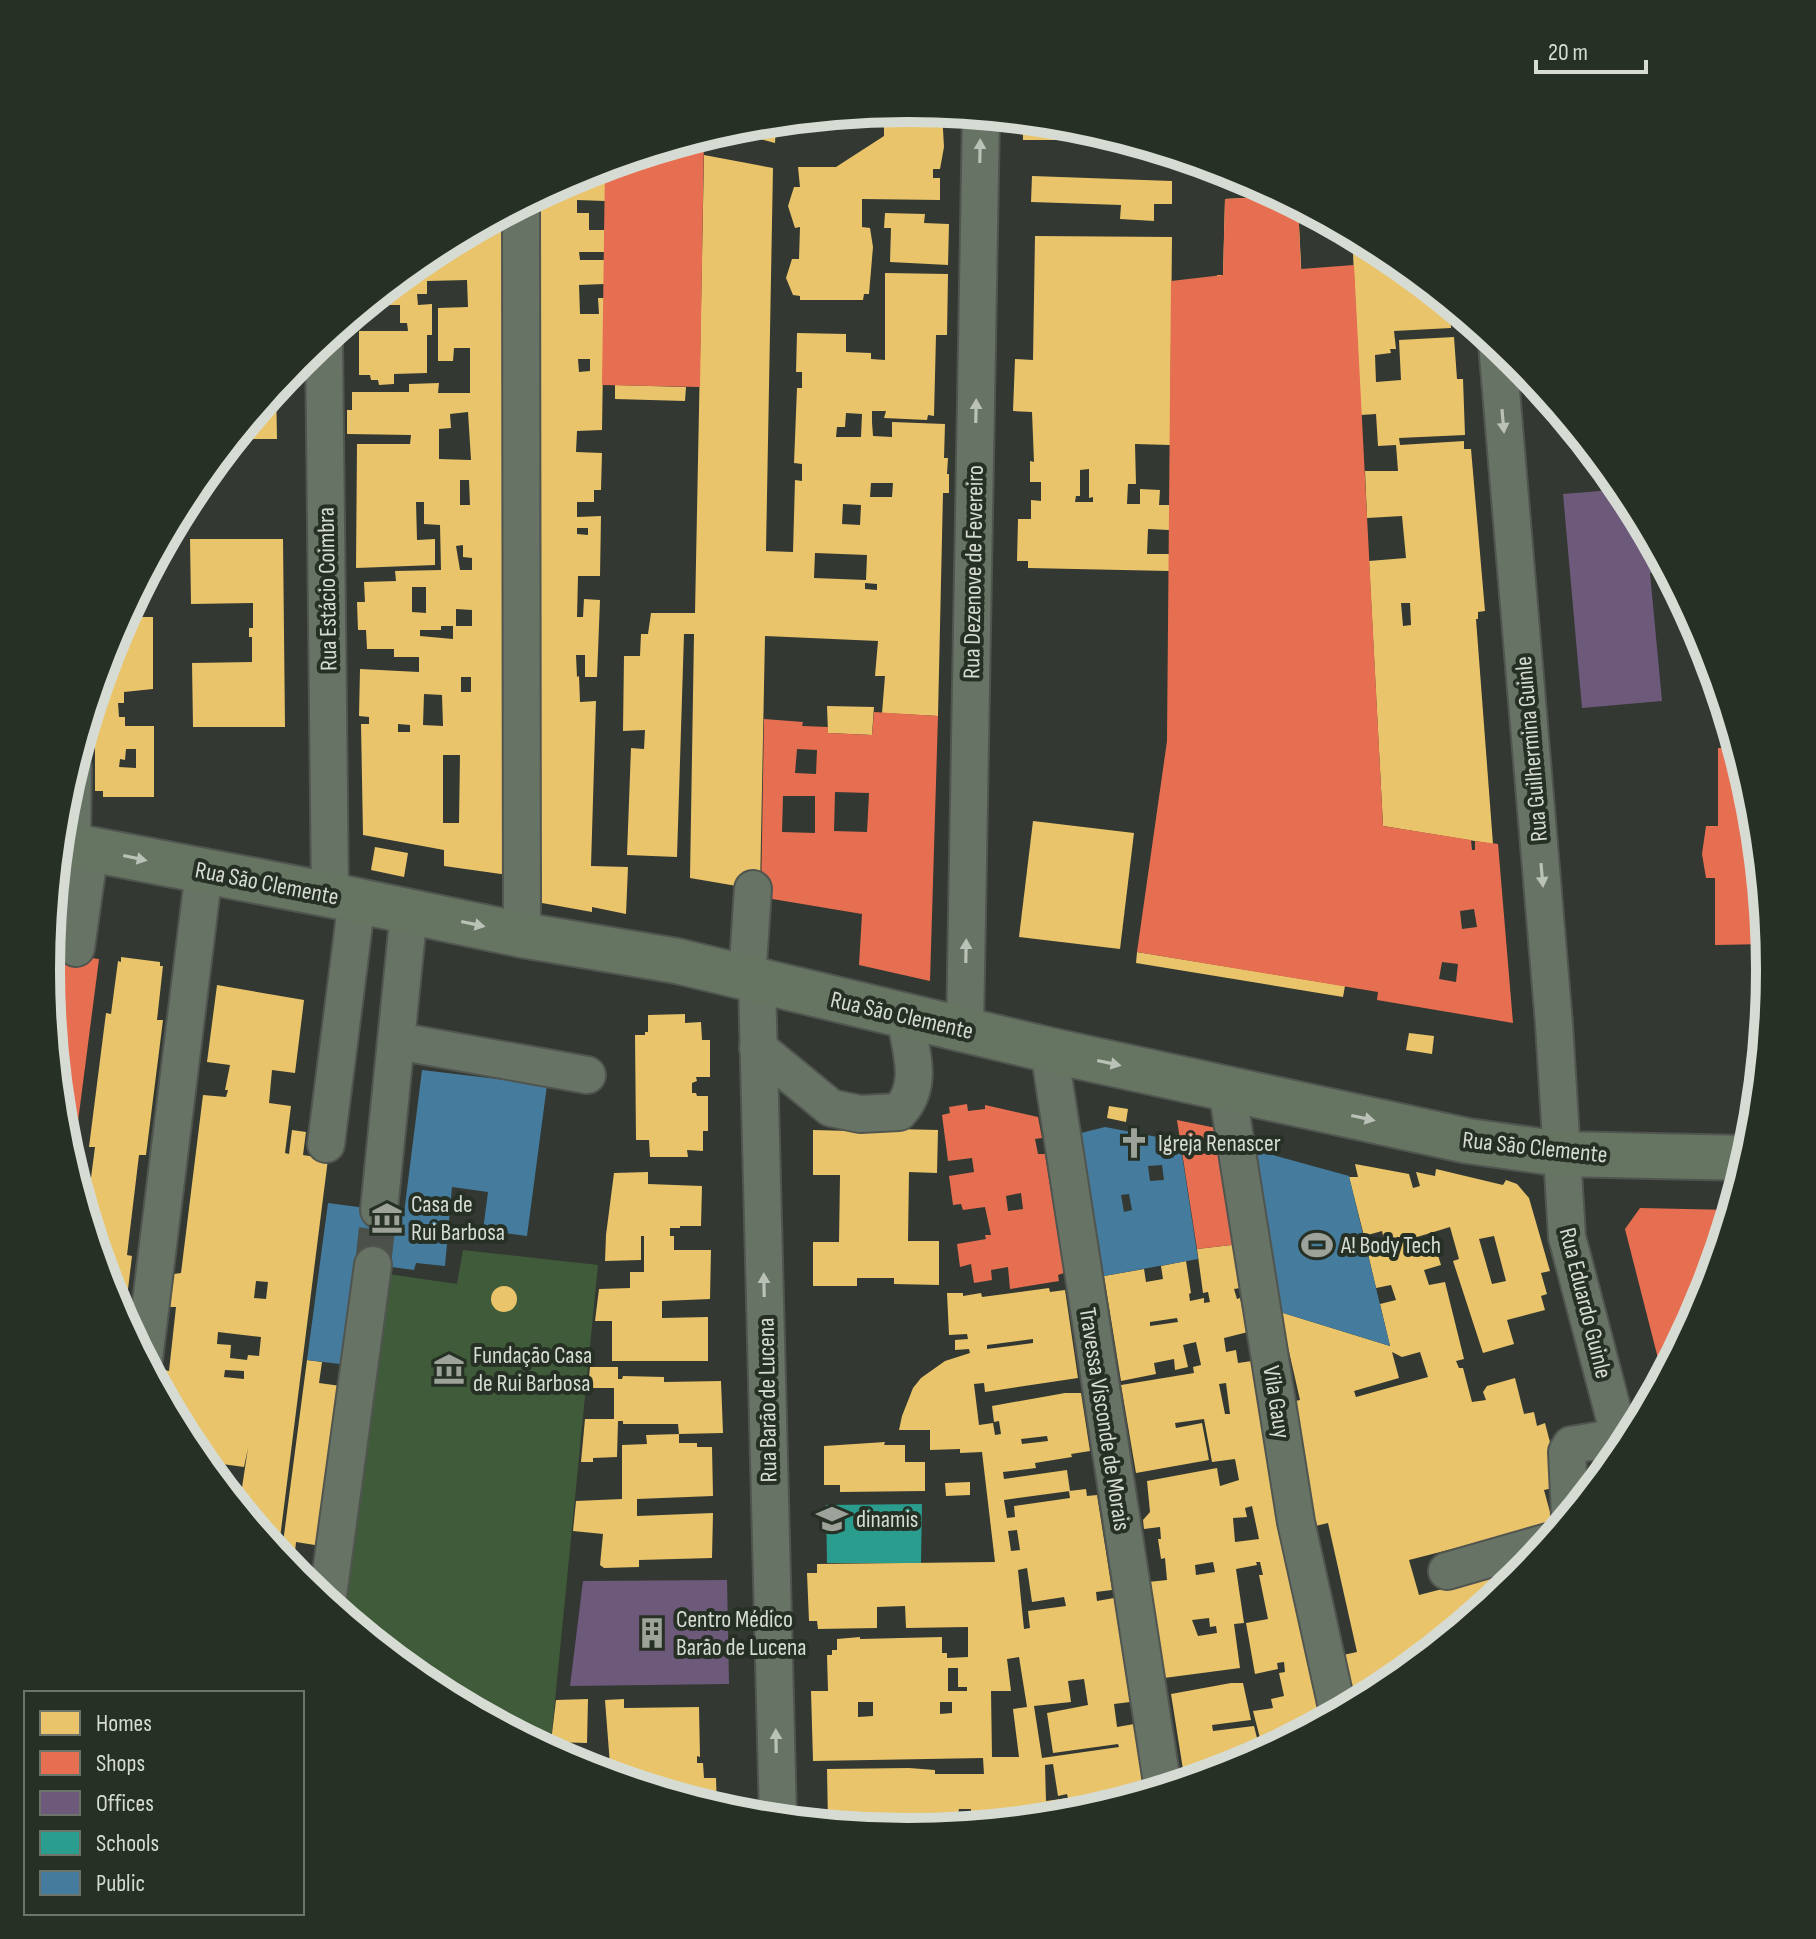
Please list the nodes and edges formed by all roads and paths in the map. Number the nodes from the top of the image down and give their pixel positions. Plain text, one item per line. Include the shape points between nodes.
1 (981, 125) edge
2 (521, 215) edge
3 (324, 355) edge
4 (1499, 361) edge
5 (74, 818) edge
6 (74, 846) edge
7 (196, 870) junction
8 (753, 889) dead end
9 (344, 897) junction
10 (409, 911) junction
11 (522, 935) junction
12 (76, 948) dead end
13 (752, 980) junction
14 (905, 1015) junction
15 (965, 1029) junction
16 (397, 1041) junction
17 (758, 1048) junction
18 (1049, 1050) junction
19 (587, 1075) dead end
20 (1227, 1089) junction
21 (154, 1138) dead end
22 (326, 1144) dead end
23 (1561, 1154) junction
24 (1735, 1158) edge
25 (379, 1210) tunnel mouth
26 (373, 1265) tunnel mouth
27 (146, 1342) edge
28 (1618, 1433) edge
29 (1611, 1444) edge
30 (1569, 1501) edge
31 (1528, 1548) edge
32 (1447, 1571) dead end
33 (329, 1588) edge
34 (1336, 1702) edge
35 (1161, 1778) edge
36 (778, 1807) edge

15 -> 1 street, Rua Dezenove de Fevereiro
2 - 11 street
3 - 9 street, Rua Estácio Coimbra via 329,839
4 -> 23 street, Rua Guilhermina Guinle
5 - 6 street
6 -> 7 main road, Rua São Clemente
6 - 12 street
7 - 9 main road, Rua São Clemente
7 - 21 street
7 - 27 street
8 - 13 street, Rua Barão de Lucena
9 - 10 main road, Rua São Clemente
9 - 22 street, Rua Estácio Coimbra
10 -> 11 main road, Rua São Clemente
10 - 16 street
11 - 13 main road, Rua São Clemente via 677,961
13 - 14 main road, Rua São Clemente
13 - 17 street, Rua Barão de Lucena
14 - 15 main road, Rua São Clemente
14 - 17 street via 915,1083 899,1112 860,1114 831,1108
15 - 18 main road, Rua São Clemente
16 - 19 street
16 - 25 street
36 -> 17 street, Rua Barão de Lucena
18 -> 20 main road, Rua São Clemente
18 - 35 street, Travessa Visconde de Morais
20 -> 23 main road, Rua São Clemente via 1468,1141
20 - 34 street, Vila Gauy via 1296,1522
23 - 24 main road, Rua São Clemente
23 - 28 street, Rua Eduardo Guinle via 1567,1237
26 - 33 street
29 - 30 street via 1571,1445 1565,1460
31 - 32 street

